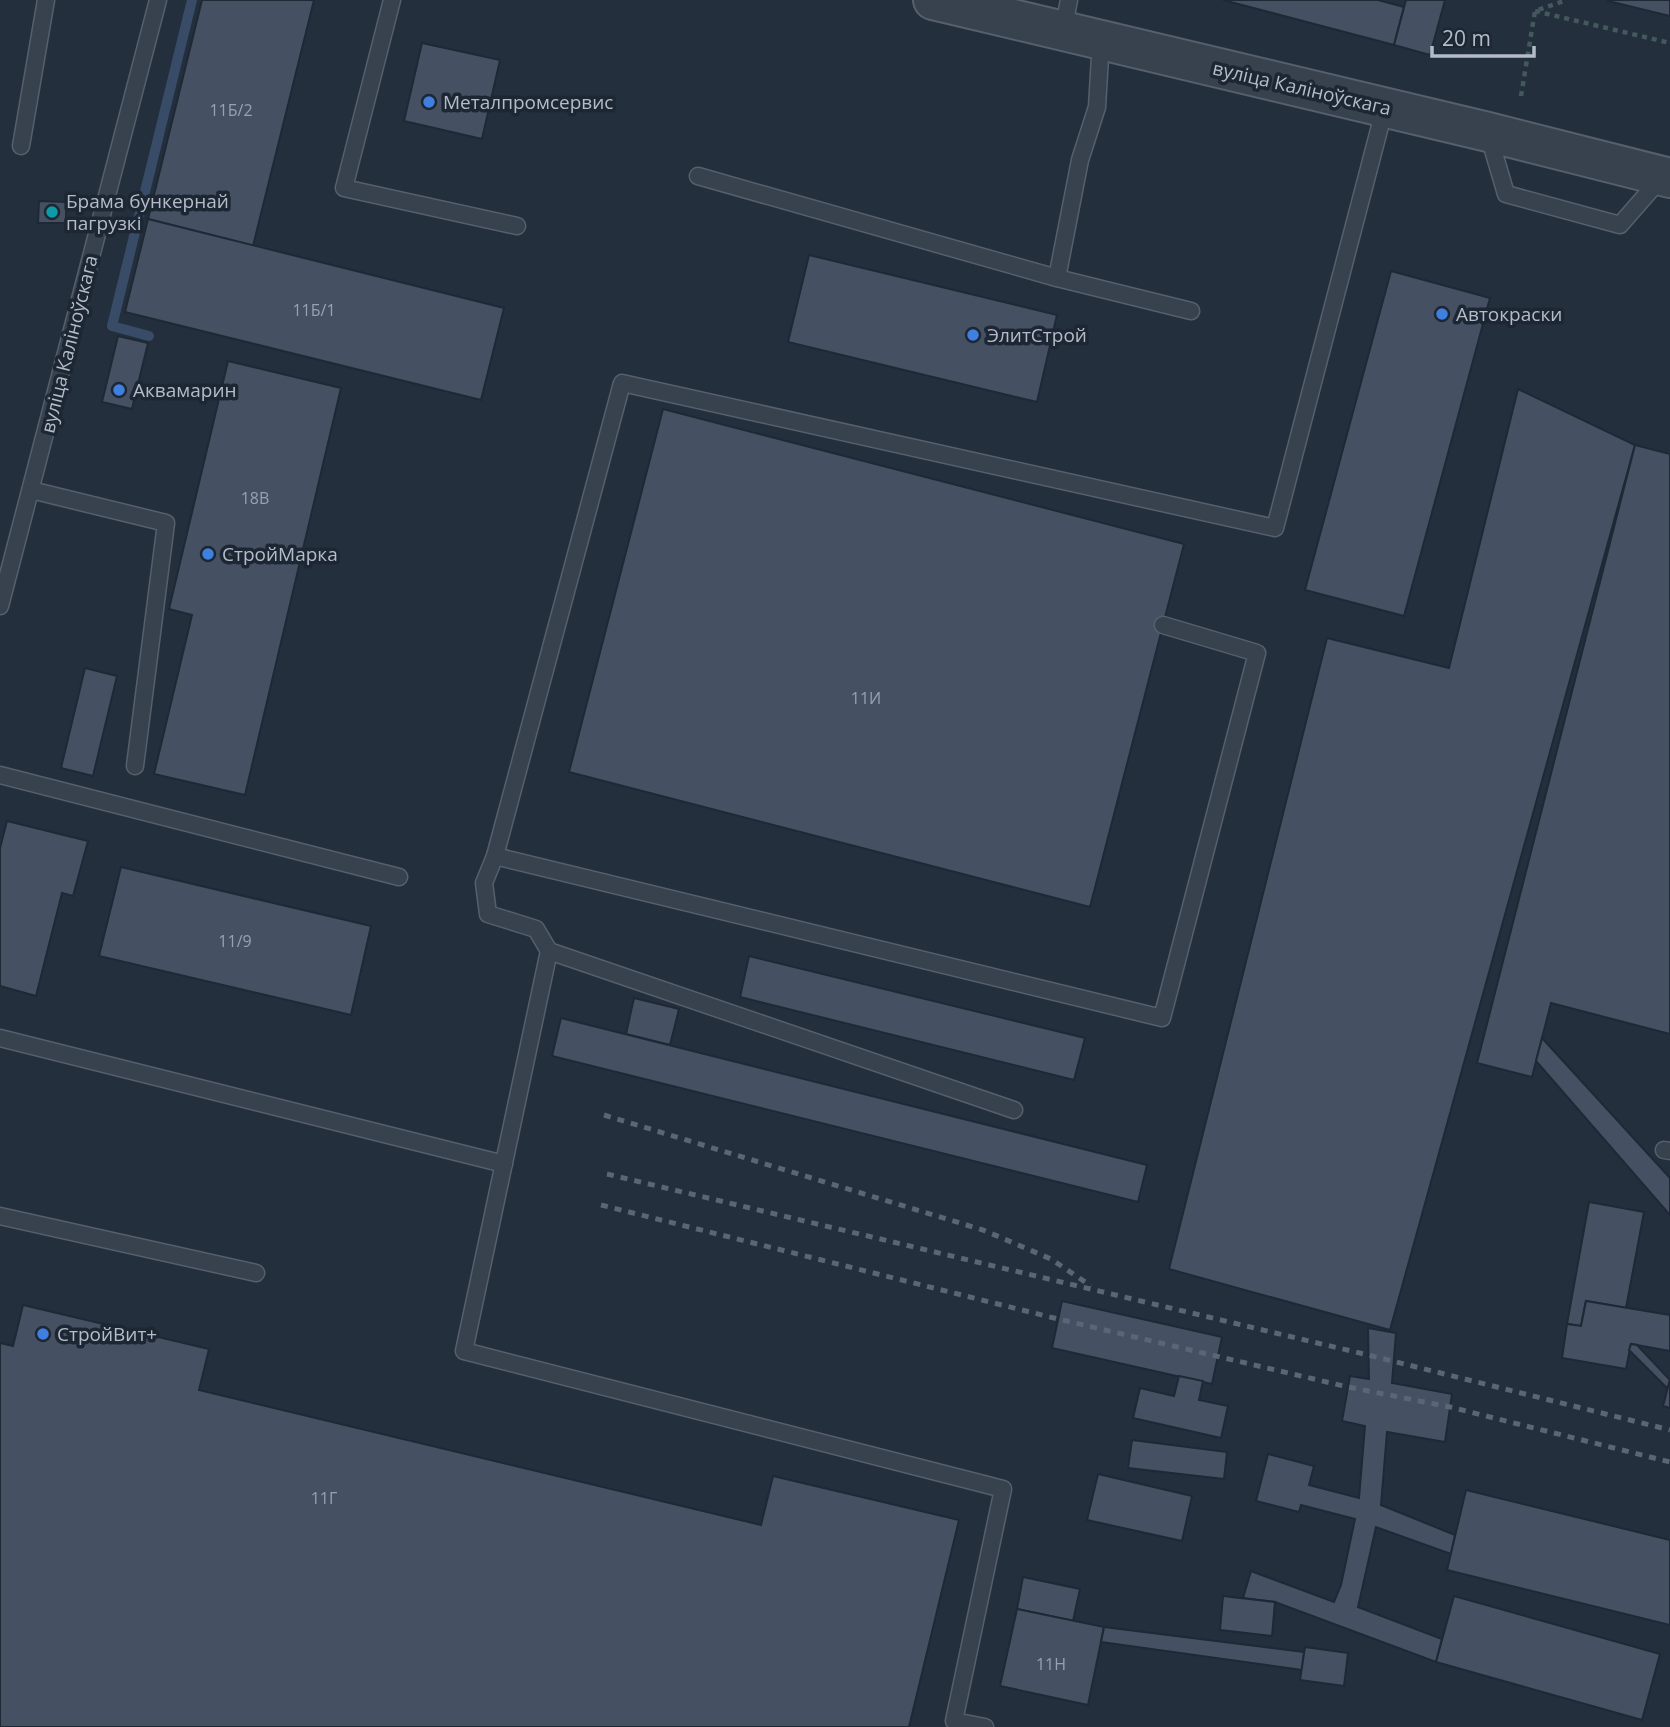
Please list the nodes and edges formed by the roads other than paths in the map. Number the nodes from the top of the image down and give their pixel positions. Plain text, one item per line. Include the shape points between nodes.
1 (46, 0) edge
2 (158, 0) edge
3 (393, 0) edge
4 (933, 0) edge
5 (1066, 16) edge
6 (1101, 40) junction
7 (1385, 107) junction
8 (1488, 132) junction
9 (22, 146) dead end
10 (698, 176) dead end
11 (1666, 177) edge
12 (517, 226) dead end
13 (1057, 278) junction
14 (1191, 312) dead end
15 (32, 491) junction
16 (4, 576) edge
17 (0, 606) edge
18 (1163, 625) dead end
19 (135, 766) dead end
20 (0, 775) edge
21 (495, 856) junction
22 (399, 877) dead end
23 (549, 951) junction
24 (0, 1038) edge
25 (1014, 1111) dead end
26 (504, 1164) junction
27 (0, 1216) edge
28 (256, 1273) dead end
29 (985, 1727) edge

1 - 9 lane
2 - 15 lane, вуліца Каліноўскага
3 - 12 lane via 344,188
4 - 5 street, вуліца Каліноўскага
5 - 6 street, вуліца Каліноўскага
6 - 7 street, вуліца Каліноўскага
6 - 13 lane via 1097,107 1080,160
7 - 8 street, вуліца Каліноўскага
7 - 21 lane via 1275,528 622,383
8 - 11 street, вуліца Каліноўскага
8 - 11 lane via 1506,194 1620,225
10 - 13 lane
13 - 14 lane
15 - 16 lane, вуліца Каліноўскага
15 - 19 lane via 166,523
16 - 17 lane, вуліца Каліноўскага
18 - 21 lane via 1257,653 1161,1018
20 - 22 lane
21 - 23 lane via 484,883 488,914 536,929
23 - 25 lane
23 - 26 lane
24 - 26 lane
26 - 29 lane via 464,1351 1003,1489 954,1721
27 - 28 lane

